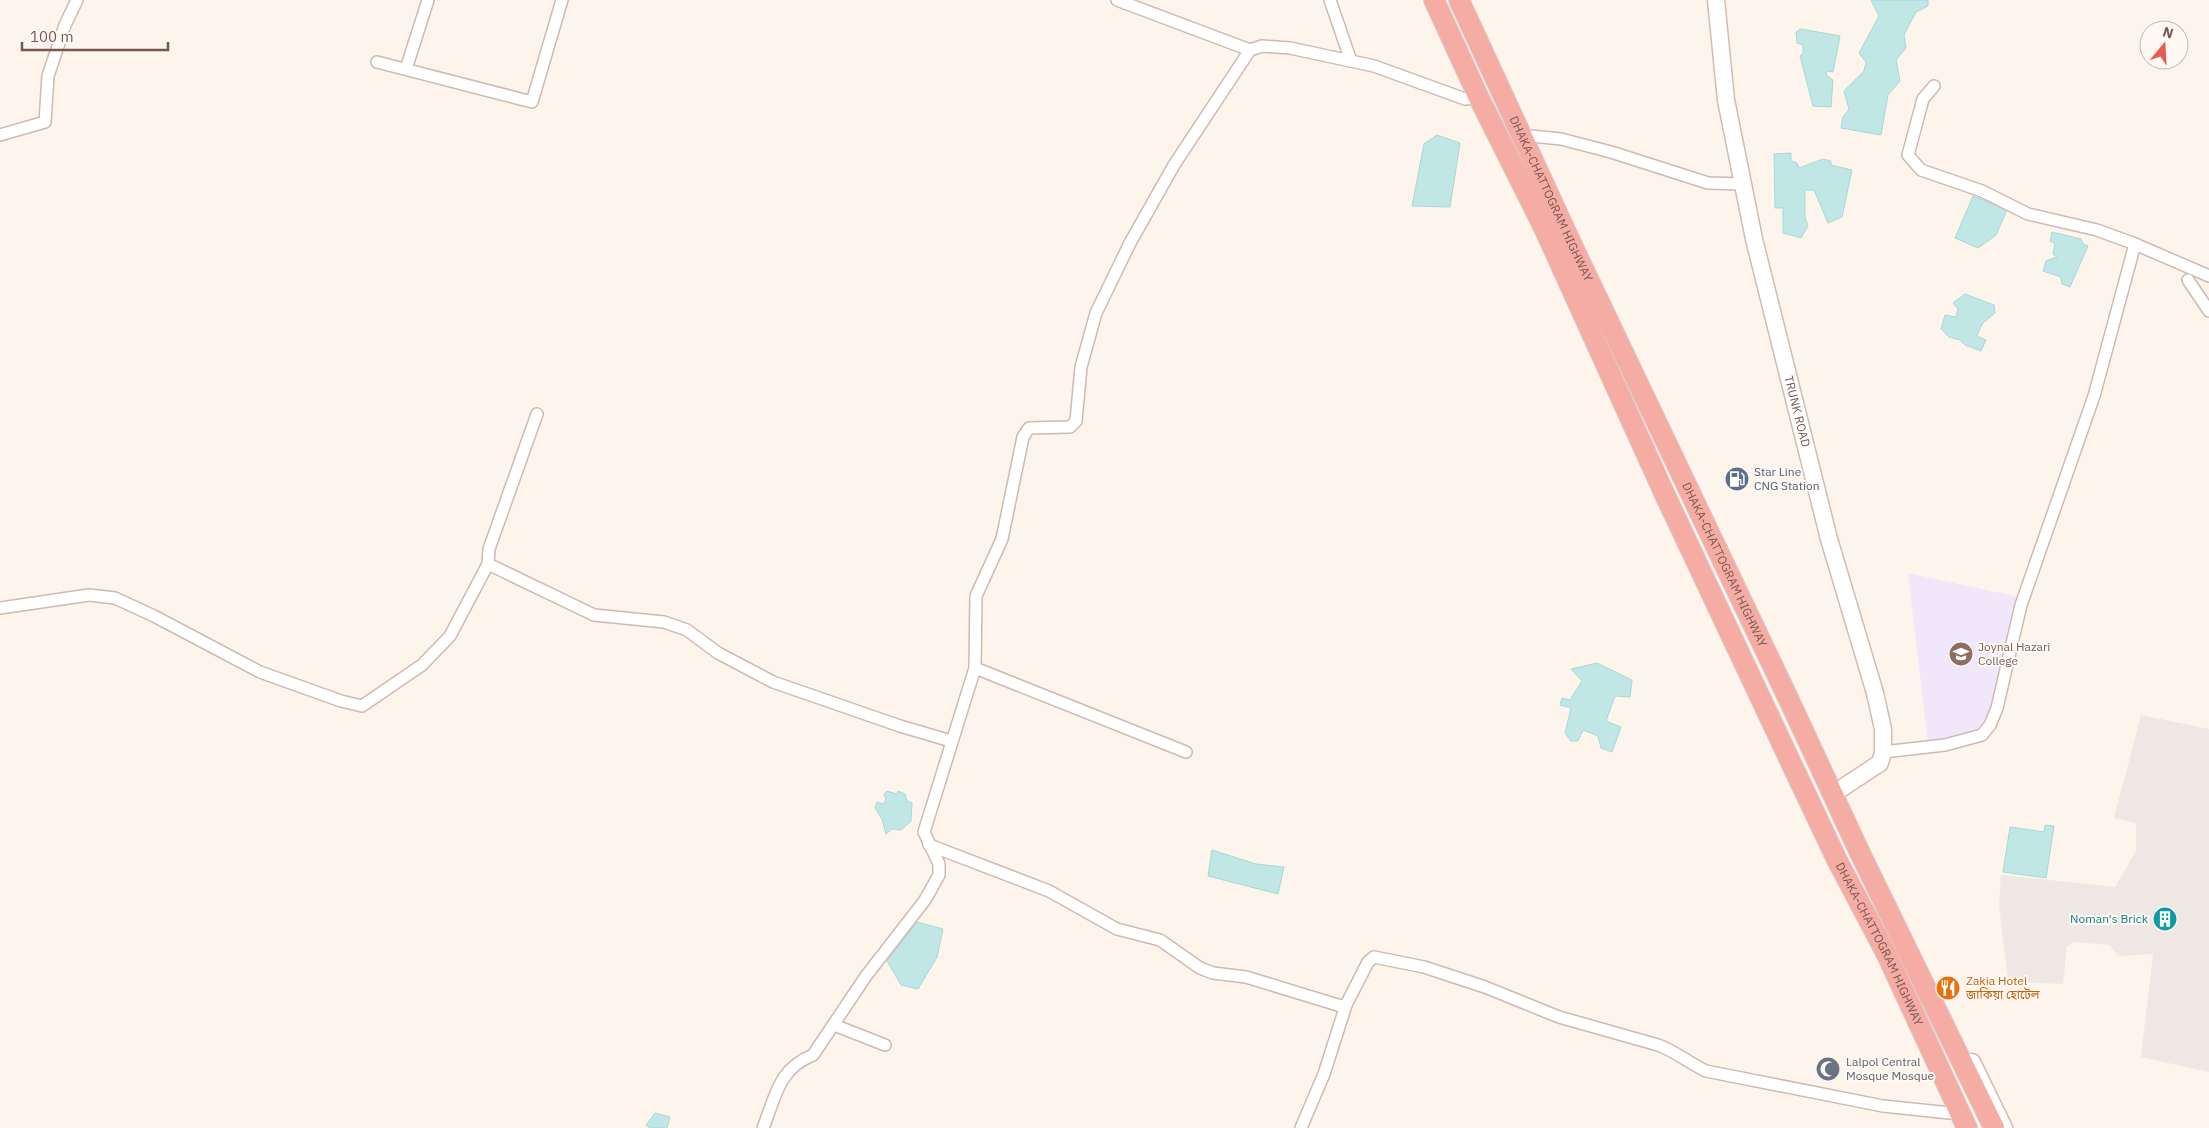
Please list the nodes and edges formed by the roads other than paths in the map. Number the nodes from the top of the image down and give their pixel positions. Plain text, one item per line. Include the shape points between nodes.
1 (77, 0) edge
2 (428, 0) edge
3 (562, 0) edge
4 (1117, 0) edge
5 (1330, 0) edge
6 (1434, 0) edge
7 (1459, 0) edge
8 (1716, 0) edge
9 (1250, 50) junction
10 (1350, 61) junction
11 (377, 62) dead end
12 (406, 70) junction
13 (1934, 86) dead end
14 (1479, 98) junction
15 (0, 135) edge
16 (1521, 135) junction
17 (1743, 184) junction
18 (2135, 244) junction
19 (2209, 276) edge
20 (2188, 280) dead end
21 (2209, 311) edge
22 (537, 414) dead end
23 (488, 564) junction
24 (0, 608) edge
25 (1759, 637) junction
26 (1738, 648) junction
27 (975, 668) junction
28 (1776, 674) junction
29 (1754, 682) junction
30 (951, 741) junction
31 (1186, 752) dead end
32 (1883, 752) junction
33 (1832, 794) junction
34 (929, 845) junction
35 (1859, 851) junction
36 (1837, 860) junction
37 (1346, 1005) junction
38 (1935, 1007) junction
39 (1914, 1011) junction
40 (834, 1025) junction
41 (885, 1045) dead end
42 (1950, 1113) junction
43 (763, 1128) edge
44 (1301, 1128) edge
45 (1957, 1128) edge
46 (1967, 1128) edge
47 (1994, 1128) edge
48 (2004, 1128) edge

1 - 15 street via 48,76 45,122
2 - 12 street
3 - 12 street via 532,102
4 - 9 street
5 - 10 street
6 - 14 highway, DHAKA-CHATTOGRAM HIGHWAY
7 - 16 highway, DHAKA-CHATTOGRAM HIGHWAY
8 - 17 main road, TRUNK ROAD via 1726,100
9 - 10 street via 1262,46 1290,48
9 - 27 street via 1174,165 1130,243 1096,313 1081,368 1076,421 1070,426 1029,428 1023,437 1002,539 976,596
10 - 14 street via 1374,66 1465,99
11 - 12 street
13 - 18 street via 1923,99 1908,156 1921,170 1982,191 2028,214 2097,230
14 - 26 highway, DHAKA-CHATTOGRAM HIGHWAY via 1544,228
16 - 17 street via 1561,139 1708,183
16 - 25 highway, DHAKA-CHATTOGRAM HIGHWAY
17 - 32 main road, TRUNK ROAD via 1830,538 1876,694 1883,729
18 - 19 street
18 - 32 street via 2094,396 2021,606 1990,725 1982,735 1945,745
20 - 21 street
22 - 23 street via 489,550
23 - 24 street via 450,636 422,665 362,706 260,672 115,598 89,595
23 - 30 street via 594,615 664,622 679,627 773,682
25 - 26 highway via 1759,645 1753,651 1745,652
25 - 28 highway, DHAKA-CHATTOGRAM HIGHWAY
26 - 29 highway, DHAKA-CHATTOGRAM HIGHWAY
27 - 30 street
27 - 31 street
28 - 29 highway via 1768,666 1761,666 1753,674
28 - 33 highway, DHAKA-CHATTOGRAM HIGHWAY
29 - 36 highway, DHAKA-CHATTOGRAM HIGHWAY
30 - 34 street via 924,832
32 - 33 main road via 1880,763
33 - 35 highway, DHAKA-CHATTOGRAM HIGHWAY
34 - 37 street via 1049,891 1117,929 1160,940 1200,968 1213,973 1246,977 1340,1006
34 - 40 street via 939,864 938,875 925,900 866,976
35 - 36 highway
35 - 38 highway, DHAKA-CHATTOGRAM HIGHWAY
36 - 39 highway, DHAKA-CHATTOGRAM HIGHWAY
37 - 42 street via 1374,956 1424,967 1559,1016 1668,1048 1706,1071 1883,1106
37 - 44 street via 1324,1074
38 - 47 highway, DHAKA-CHATTOGRAM HIGHWAY
38 - 48 main road via 1951,1024
39 - 42 main road via 1917,1035
39 - 46 highway, DHAKA-CHATTOGRAM HIGHWAY
40 - 41 street
40 - 43 street via 813,1055 787,1071
42 - 45 main road

